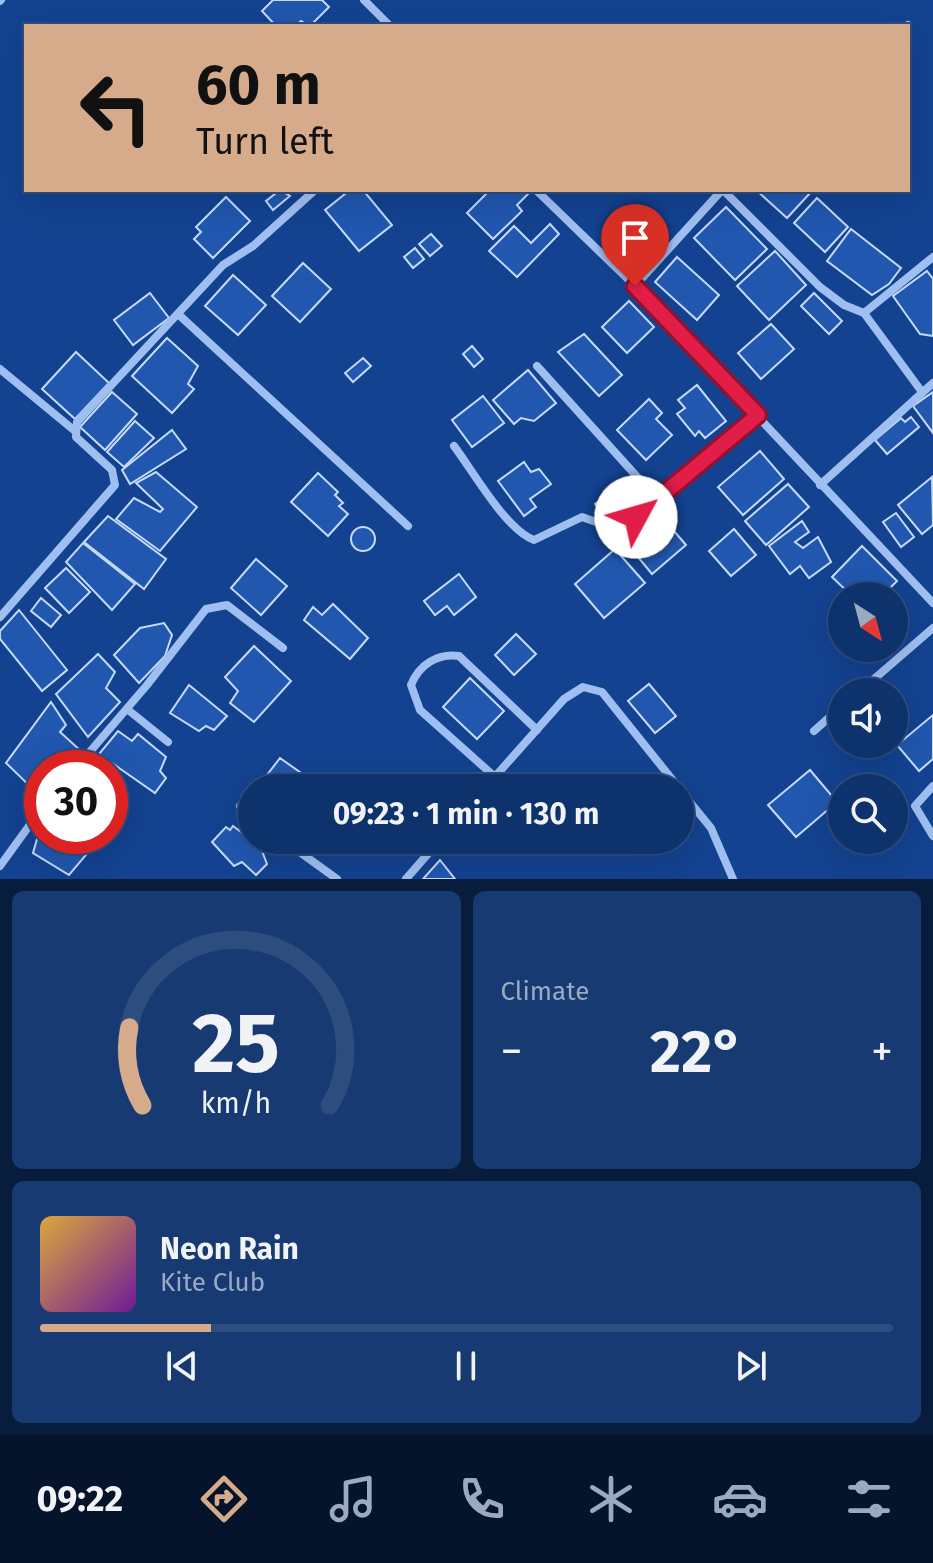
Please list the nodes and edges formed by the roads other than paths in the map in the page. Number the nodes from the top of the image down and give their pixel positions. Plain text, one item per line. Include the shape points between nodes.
1 (364, 0) edge
2 (388, 24) edge
3 (313, 192) edge
4 (538, 192) edge
5 (721, 192) edge
6 (725, 192) edge
7 (933, 257) edge
8 (635, 286) junction
9 (864, 313) junction
10 (178, 314) junction
11 (537, 366) dead end
12 (0, 369) edge
13 (933, 383) edge
14 (922, 392) junction
15 (758, 415) junction
16 (75, 431) junction
17 (454, 446) dead end
18 (820, 485) junction
19 (658, 500) junction
20 (408, 526) dead end
21 (933, 603) edge
22 (0, 617) edge
23 (933, 628) edge
24 (283, 648) dead end
25 (875, 678) edge
26 (127, 709) junction
27 (828, 718) edge
28 (537, 730) junction
29 (814, 731) dead end
30 (168, 742) dead end
31 (92, 750) edge
32 (492, 774) edge
33 (498, 774) edge
34 (667, 774) edge
35 (933, 786) edge
36 (694, 807) edge
37 (24, 833) edge
38 (933, 836) edge
39 (302, 854) edge
40 (428, 854) edge
41 (0, 866) edge
42 (337, 879) edge
43 (406, 879) edge
44 (733, 879) edge

1 - 2 street
3 - 10 street via 253,246 223,265
4 - 8 street
5 - 8 street
6 - 9 street via 820,287
7 - 9 street
8 - 15 street
9 - 14 street
10 - 16 street via 81,417
10 - 20 street
11 - 19 street
12 - 16 street
13 - 14 street
14 - 18 street
15 - 18 street
15 - 19 street
16 - 22 street via 112,470 115,485
17 - 19 street via 511,523 534,540 582,517 619,530
18 - 21 street
23 - 25 street
24 - 26 street via 237,611 218,604 206,609
26 - 30 street
26 - 31 street
27 - 29 street
28 - 32 street via 459,656 431,660 415,674 411,685 420,710
28 - 33 street
28 - 34 street via 573,692 593,687
35 - 38 street via 915,806
36 - 44 street via 711,828
37 - 41 street
39 - 42 street
40 - 43 street

